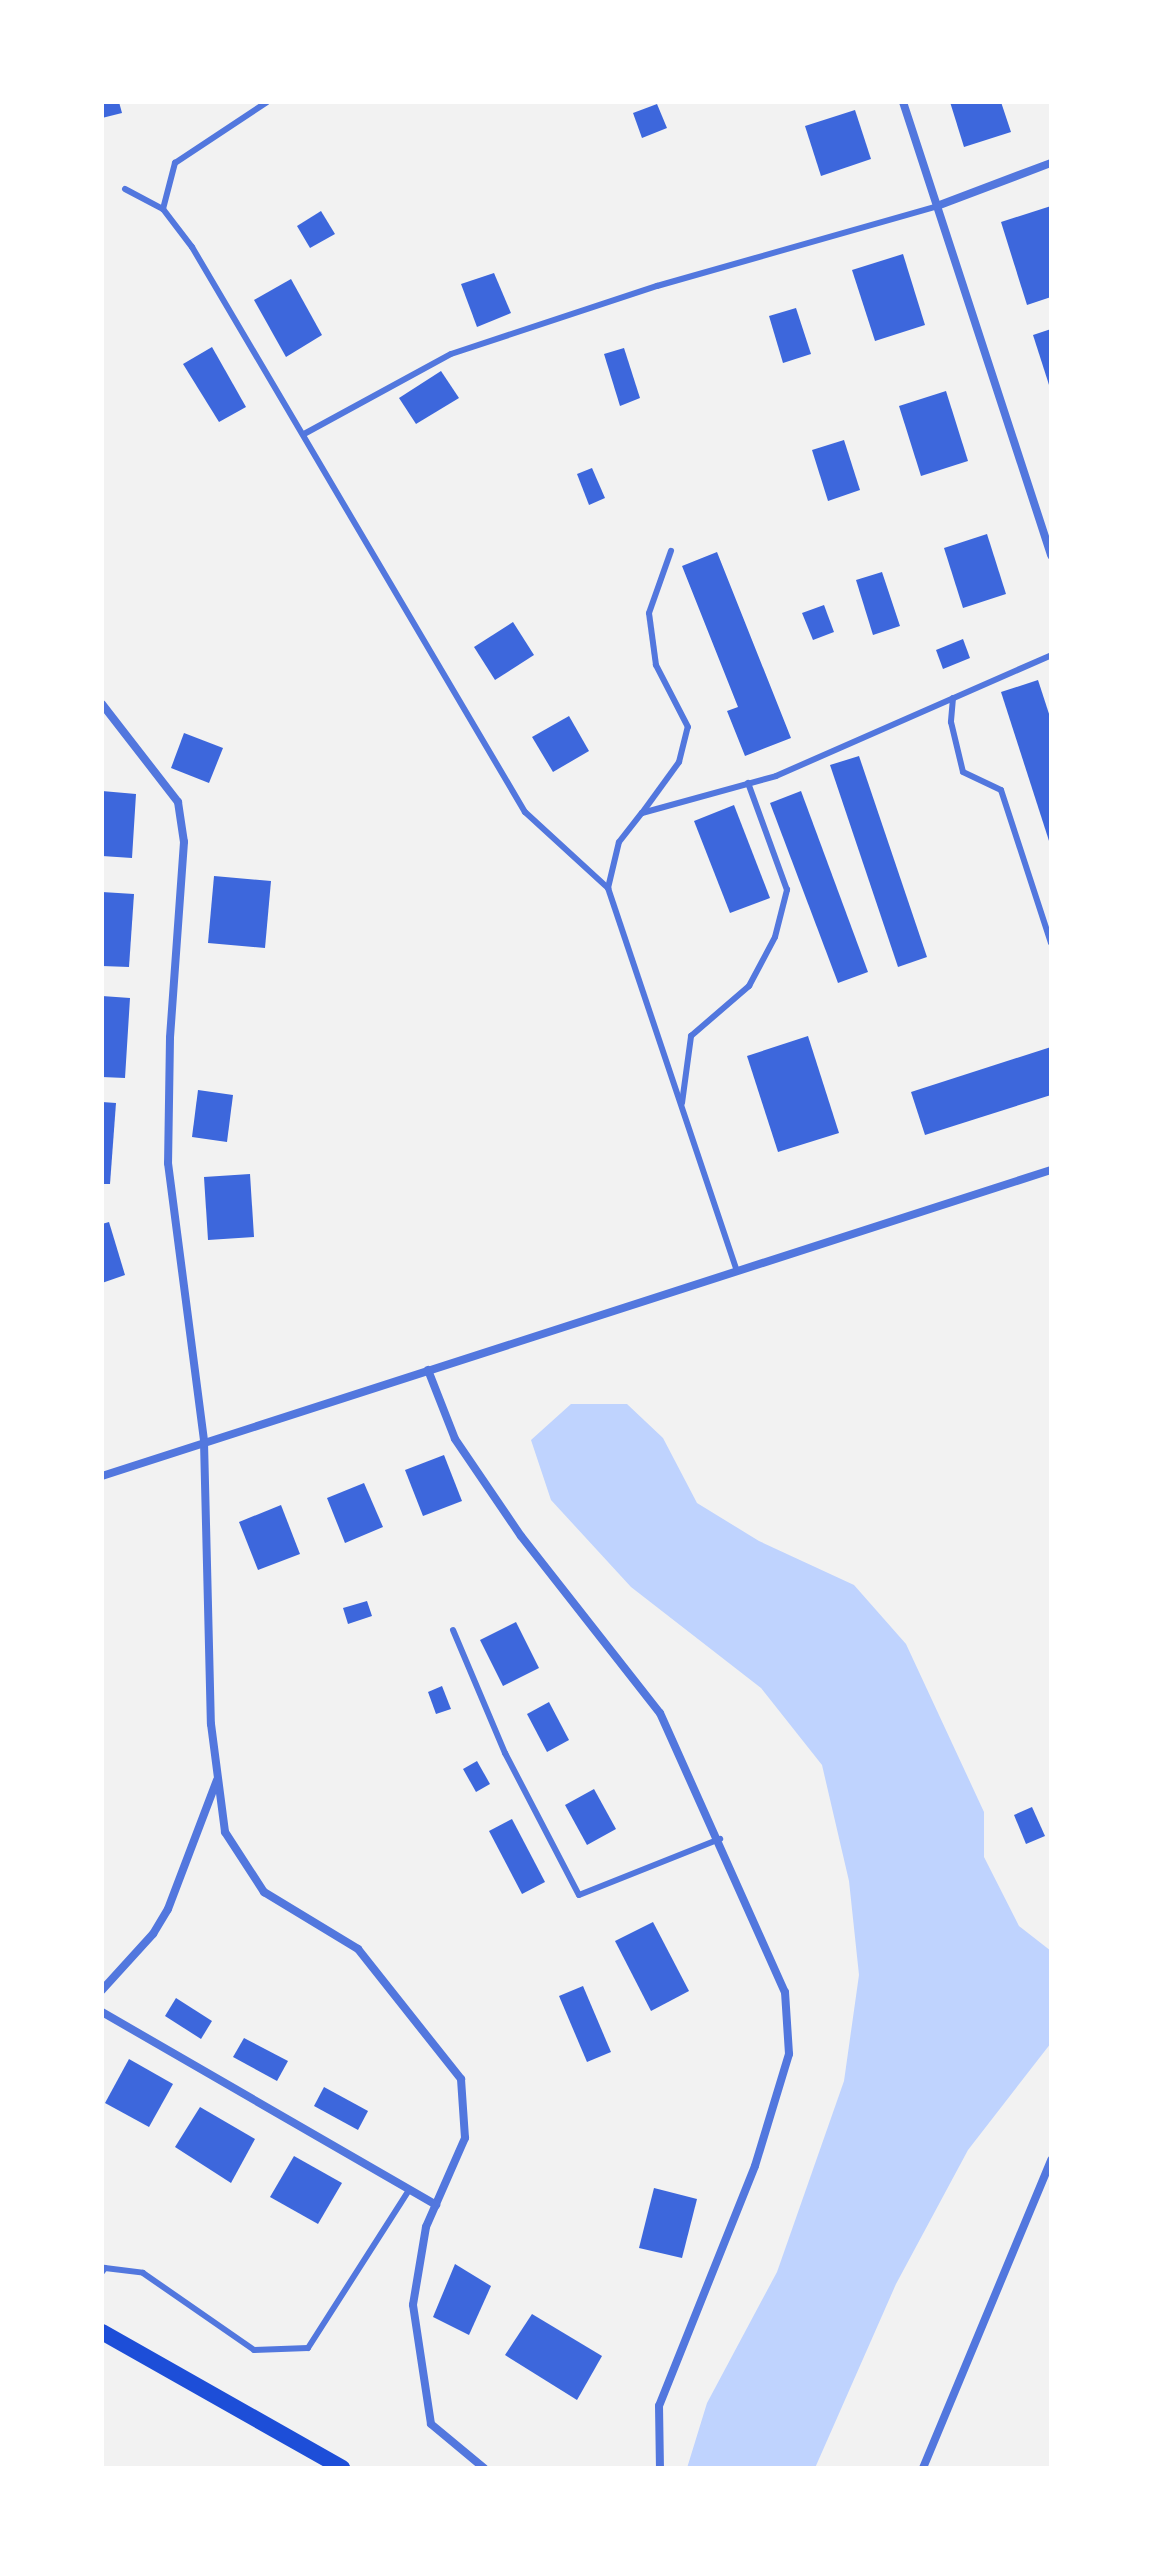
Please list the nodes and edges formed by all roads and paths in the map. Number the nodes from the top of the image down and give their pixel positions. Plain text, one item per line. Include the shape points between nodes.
1 (267, 102) edge
2 (903, 102) edge
3 (1051, 163) edge
4 (125, 189) dead end
5 (937, 206) junction
6 (163, 209) junction
7 (304, 434) junction
8 (671, 551) dead end
9 (1051, 555) edge
10 (1051, 655) edge
11 (953, 698) junction
12 (102, 704) edge
13 (748, 783) junction
14 (642, 813) junction
15 (608, 888) junction
16 (1051, 943) edge
17 (681, 1106) junction
18 (1051, 1170) edge
19 (737, 1271) junction
20 (428, 1370) junction
21 (204, 1442) junction
22 (102, 1476) edge
23 (453, 1630) dead end
24 (218, 1777) junction
25 (720, 1839) junction
26 (102, 1990) edge
27 (102, 2012) edge
28 (1051, 2160) edge
29 (409, 2190) junction
30 (436, 2205) junction
31 (102, 2272) edge
32 (102, 2332) edge
33 (342, 2468) edge
34 (484, 2468) edge
35 (660, 2468) edge
36 (923, 2468) edge

1 - 6 lane via 175,163
2 - 5 street
3 - 5 street
4 - 6 lane
5 - 7 lane via 657,286 451,354
5 - 9 street
6 - 7 lane via 192,247
7 - 15 lane via 525,812
8 - 14 lane via 649,613 656,665 688,727 679,762
10 - 11 lane
11 - 13 lane
11 - 16 lane via 951,722 963,772 1001,790
12 - 21 street via 178,802 184,842 170,1038 168,1163
13 - 14 lane
13 - 17 lane via 787,890 775,937 749,986 691,1036
14 - 15 lane via 619,842
15 - 17 lane
17 - 19 lane
18 - 19 street
19 - 20 street
20 - 21 street
20 - 25 street via 455,1439 471,1463 521,1536 660,1713
21 - 22 street
21 - 24 street via 211,1724
23 - 25 lane via 505,1753 579,1895
24 - 26 street via 168,1909 153,1934
24 - 30 street via 225,1832 264,1892 358,1949 461,2079 465,2138
25 - 35 street via 785,1992 789,2054 755,2166 659,2406
27 - 29 street
28 - 36 street
29 - 30 street
29 - 31 lane via 308,2348 254,2350 143,2273 105,2268
30 - 34 street via 426,2227 413,2305 431,2424
32 - 33 main road

